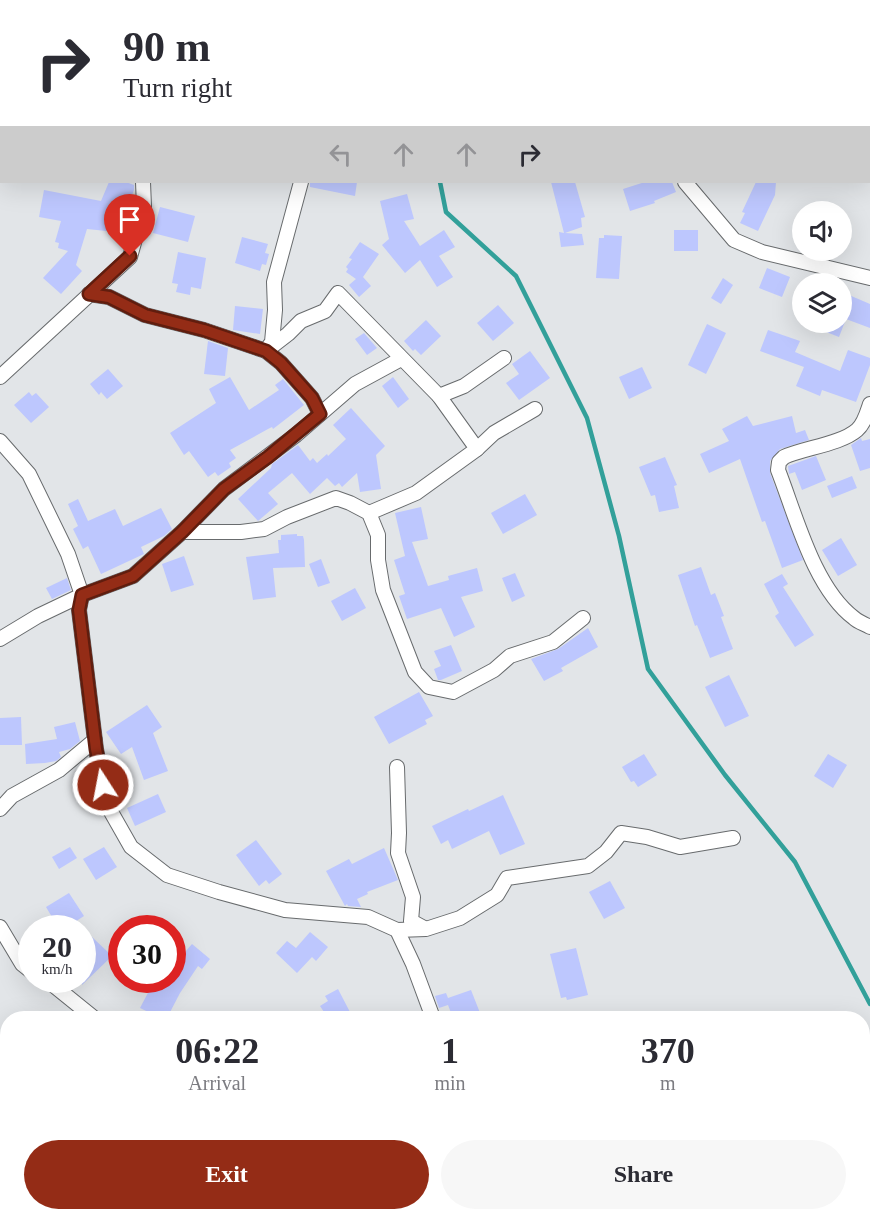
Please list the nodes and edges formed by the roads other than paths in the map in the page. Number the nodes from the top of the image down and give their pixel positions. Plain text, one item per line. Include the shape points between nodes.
1 (143, 183) edge
2 (301, 183) edge
3 (686, 183) edge
4 (870, 278) edge
5 (89, 294) junction
6 (266, 351) junction
7 (504, 358) dead end
8 (401, 359) junction
9 (0, 377) edge
10 (439, 396) junction
11 (870, 404) edge
12 (536, 409) dead end
13 (320, 414) junction
14 (0, 441) edge
15 (477, 449) junction
16 (369, 513) junction
17 (182, 532) junction
18 (82, 595) junction
19 (583, 618) dead end
20 (870, 627) edge
21 (0, 639) edge
22 (95, 740) junction
23 (397, 767) dead end
24 (0, 808) edge
25 (733, 838) dead end
26 (0, 927) edge
27 (426, 929) junction
28 (397, 930) junction
29 (18, 957) edge
30 (63, 993) edge
31 (85, 1011) edge
32 (430, 1011) edge

1 - 5 street via 144,207 130,256
2 - 6 street via 274,282 276,310 272,342
3 - 4 street via 734,240 762,252
5 - 6 street via 109,297 145,315
5 - 9 street
6 - 8 street via 300,321 325,311 338,293
6 - 13 street via 312,398
7 - 10 street via 464,386
8 - 10 street
8 - 13 street via 355,384
10 - 15 street
11 - 20 street via 857,430 784,457 778,470 816,570 837,601
12 - 15 street via 494,433
13 - 17 street via 224,489
14 - 18 street via 29,474 68,554
15 - 16 street via 416,493
16 - 17 street via 336,498 264,528
16 - 19 street via 378,535 383,590 415,672 429,687 453,692 494,670 510,656 553,642
17 - 18 street via 133,576
18 - 21 street
18 - 22 street via 79,610
22 - 24 street via 59,770 12,796
22 - 28 street via 106,803 131,847 167,875 285,910 368,916
23 - 27 street via 398,853 413,897 411,921
25 - 27 street via 680,847 621,833 588,866 507,878 497,895 460,918
26 - 29 street
27 - 28 street
28 - 32 street
30 - 31 street

